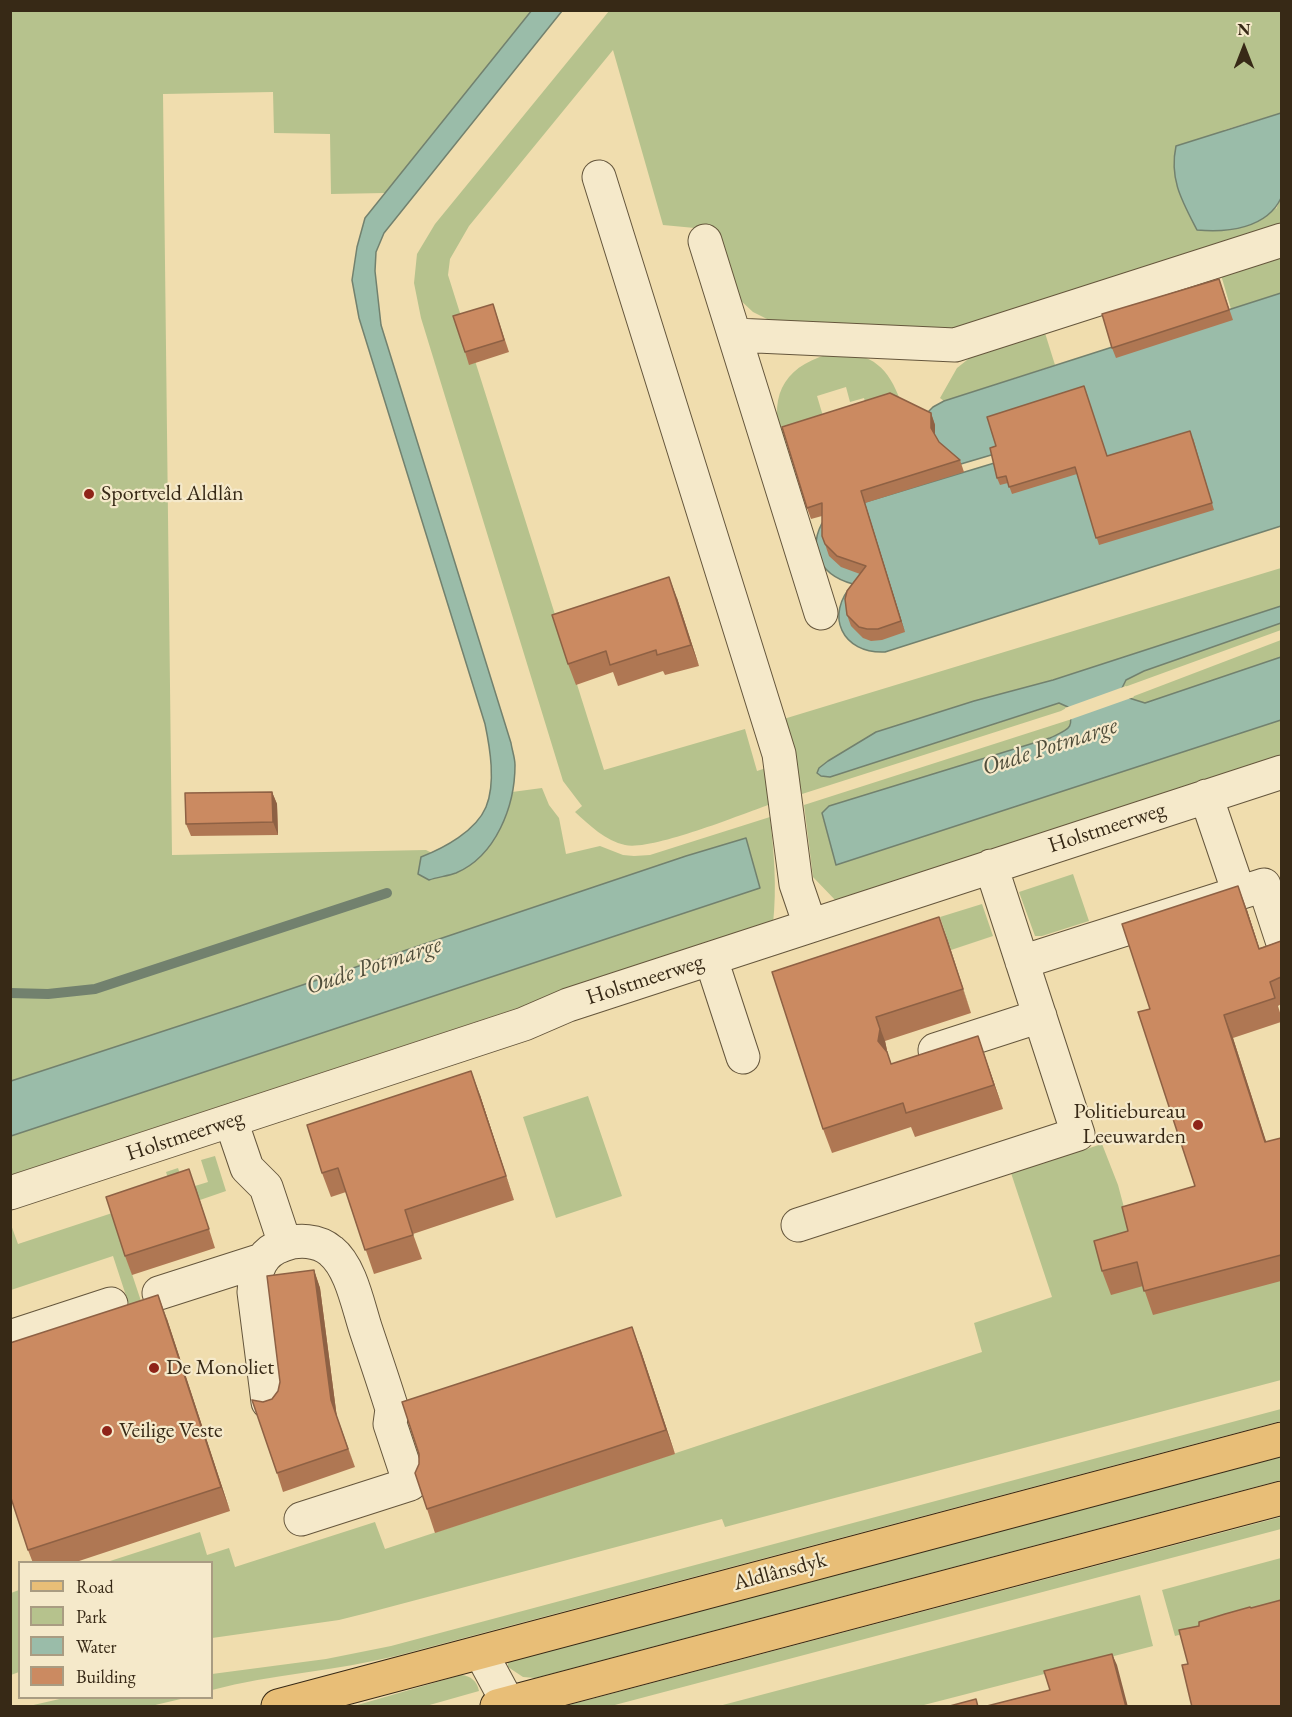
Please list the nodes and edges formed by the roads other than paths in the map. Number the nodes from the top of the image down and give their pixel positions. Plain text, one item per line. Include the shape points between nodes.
1 (599, 177) dead end
2 (705, 240) dead end
3 (1281, 240) edge
4 (735, 335) junction
5 (820, 613) dead end
6 (1281, 772) edge
7 (1206, 796) junction
8 (991, 866) junction
9 (1239, 893) junction
10 (810, 925) junction
11 (1281, 939) edge
12 (711, 958) junction
13 (1022, 962) junction
14 (1040, 1016) junction
15 (743, 1057) dead end
16 (905, 1060) edge
17 (231, 1120) junction
18 (10, 1193) edge
19 (798, 1225) dead end
20 (273, 1252) junction
21 (159, 1293) edge
22 (111, 1304) dead end
23 (10, 1337) edge
24 (268, 1402) edge
25 (1281, 1439) edge
26 (1281, 1498) edge
27 (301, 1520) dead end
28 (481, 1653) junction
29 (502, 1705) edge
30 (278, 1707) edge

1 - 10 street via 779,754 796,884
2 - 4 street
3 - 4 street via 955,345
4 - 5 street
6 - 7 street, Holstmeerweg
7 - 8 street, Holstmeerweg
7 - 9 street
8 - 10 street, Holstmeerweg
8 - 13 street
9 - 11 street via 1264,885
9 - 13 street
10 - 12 street, Holstmeerweg
12 - 15 street
12 - 17 street, Holstmeerweg
13 - 14 street
14 - 16 street
14 - 19 street via 1078,1134
17 - 18 street, Holstmeerweg
17 - 20 street via 247,1168 266,1187
20 - 21 street
20 - 24 street via 255,1274 254,1292
20 - 27 street via 300,1241 318,1243 341,1262 392,1409 390,1424 410,1484
22 - 23 street
25 - 28 main road, Aldlânsdyk
26 - 29 main road
28 - 29 street
28 - 30 main road, Aldlânsdyk

